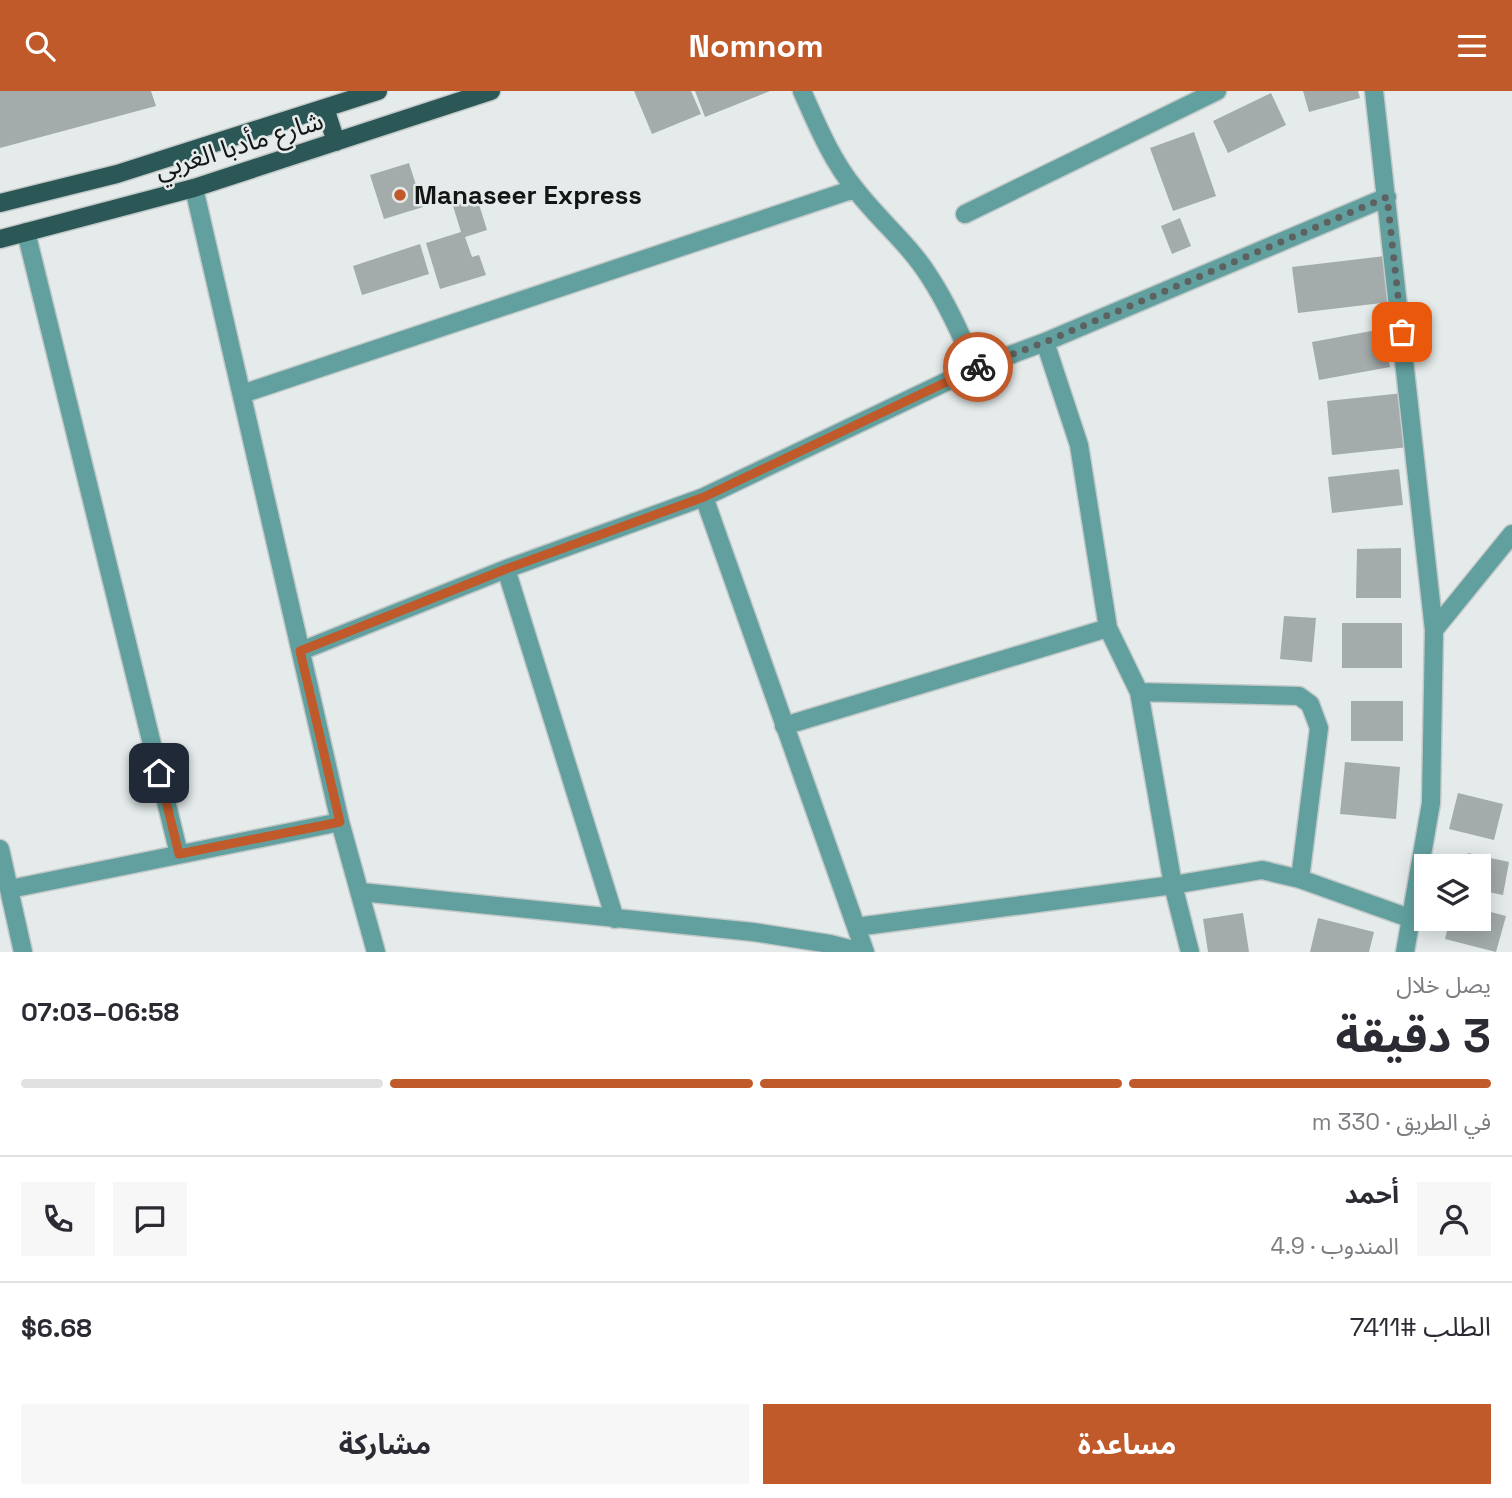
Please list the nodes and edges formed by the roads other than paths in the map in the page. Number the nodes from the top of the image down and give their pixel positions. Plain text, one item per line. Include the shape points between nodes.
1 (378, 91) edge
2 (491, 91) edge
3 (802, 91) edge
4 (1217, 91) edge
5 (1374, 91) edge
6 (325, 108) junction
7 (336, 142) junction
8 (194, 188) junction
9 (854, 188) junction
10 (1387, 197) junction
11 (0, 203) edge
12 (965, 214) dead end
13 (26, 232) junction
14 (0, 239) edge
15 (1045, 342) junction
16 (975, 368) junction
17 (242, 394) junction
18 (704, 497) junction
19 (1512, 534) edge
20 (506, 569) junction
21 (1108, 628) junction
22 (1434, 630) junction
23 (300, 651) junction
24 (1139, 692) junction
25 (784, 726) junction
26 (340, 822) junction
27 (0, 849) edge
28 (179, 854) junction
29 (1300, 879) junction
30 (1173, 885) junction
31 (10, 889) junction
32 (361, 892) junction
33 (615, 919) junction
34 (1412, 919) junction
35 (856, 927) junction
36 (23, 952) edge
37 (376, 952) edge
38 (863, 952) edge
39 (1190, 952) edge
40 (1405, 952) edge

1 - 6 main road, شارع مأدبا الغربي
2 - 7 main road, شارع مأدبا الغربي
3 - 9 street
4 - 12 street
5 - 10 street
6 - 7 main road
6 - 11 main road, شارع مأدبا الغربي via 117,174
7 - 8 main road, شارع مأدبا الغربي
8 - 13 main road, شارع مأدبا الغربي
8 - 17 street
9 - 16 street via 930,277
9 - 17 street
10 - 15 street
10 - 22 street
13 - 14 main road, شارع مأدبا الغربي
13 - 28 street
15 - 16 street
15 - 21 street via 1079,445
16 - 18 street
17 - 23 street
18 - 20 street
18 - 25 street
19 - 22 street
20 - 23 street
20 - 33 street
21 - 24 street
21 - 25 street
22 - 34 street via 1431,803
23 - 26 street
24 - 29 street via 1299,696 1310,705 1319,728
24 - 30 street
25 - 35 street
26 - 28 street
26 - 32 street
27 - 31 street
28 - 31 street
29 - 30 street via 1262,870
29 - 34 street
30 - 35 street
30 - 39 street
31 - 36 street
32 - 33 street
32 - 37 street
33 - 38 street via 753,932
34 - 40 street
35 - 38 street

